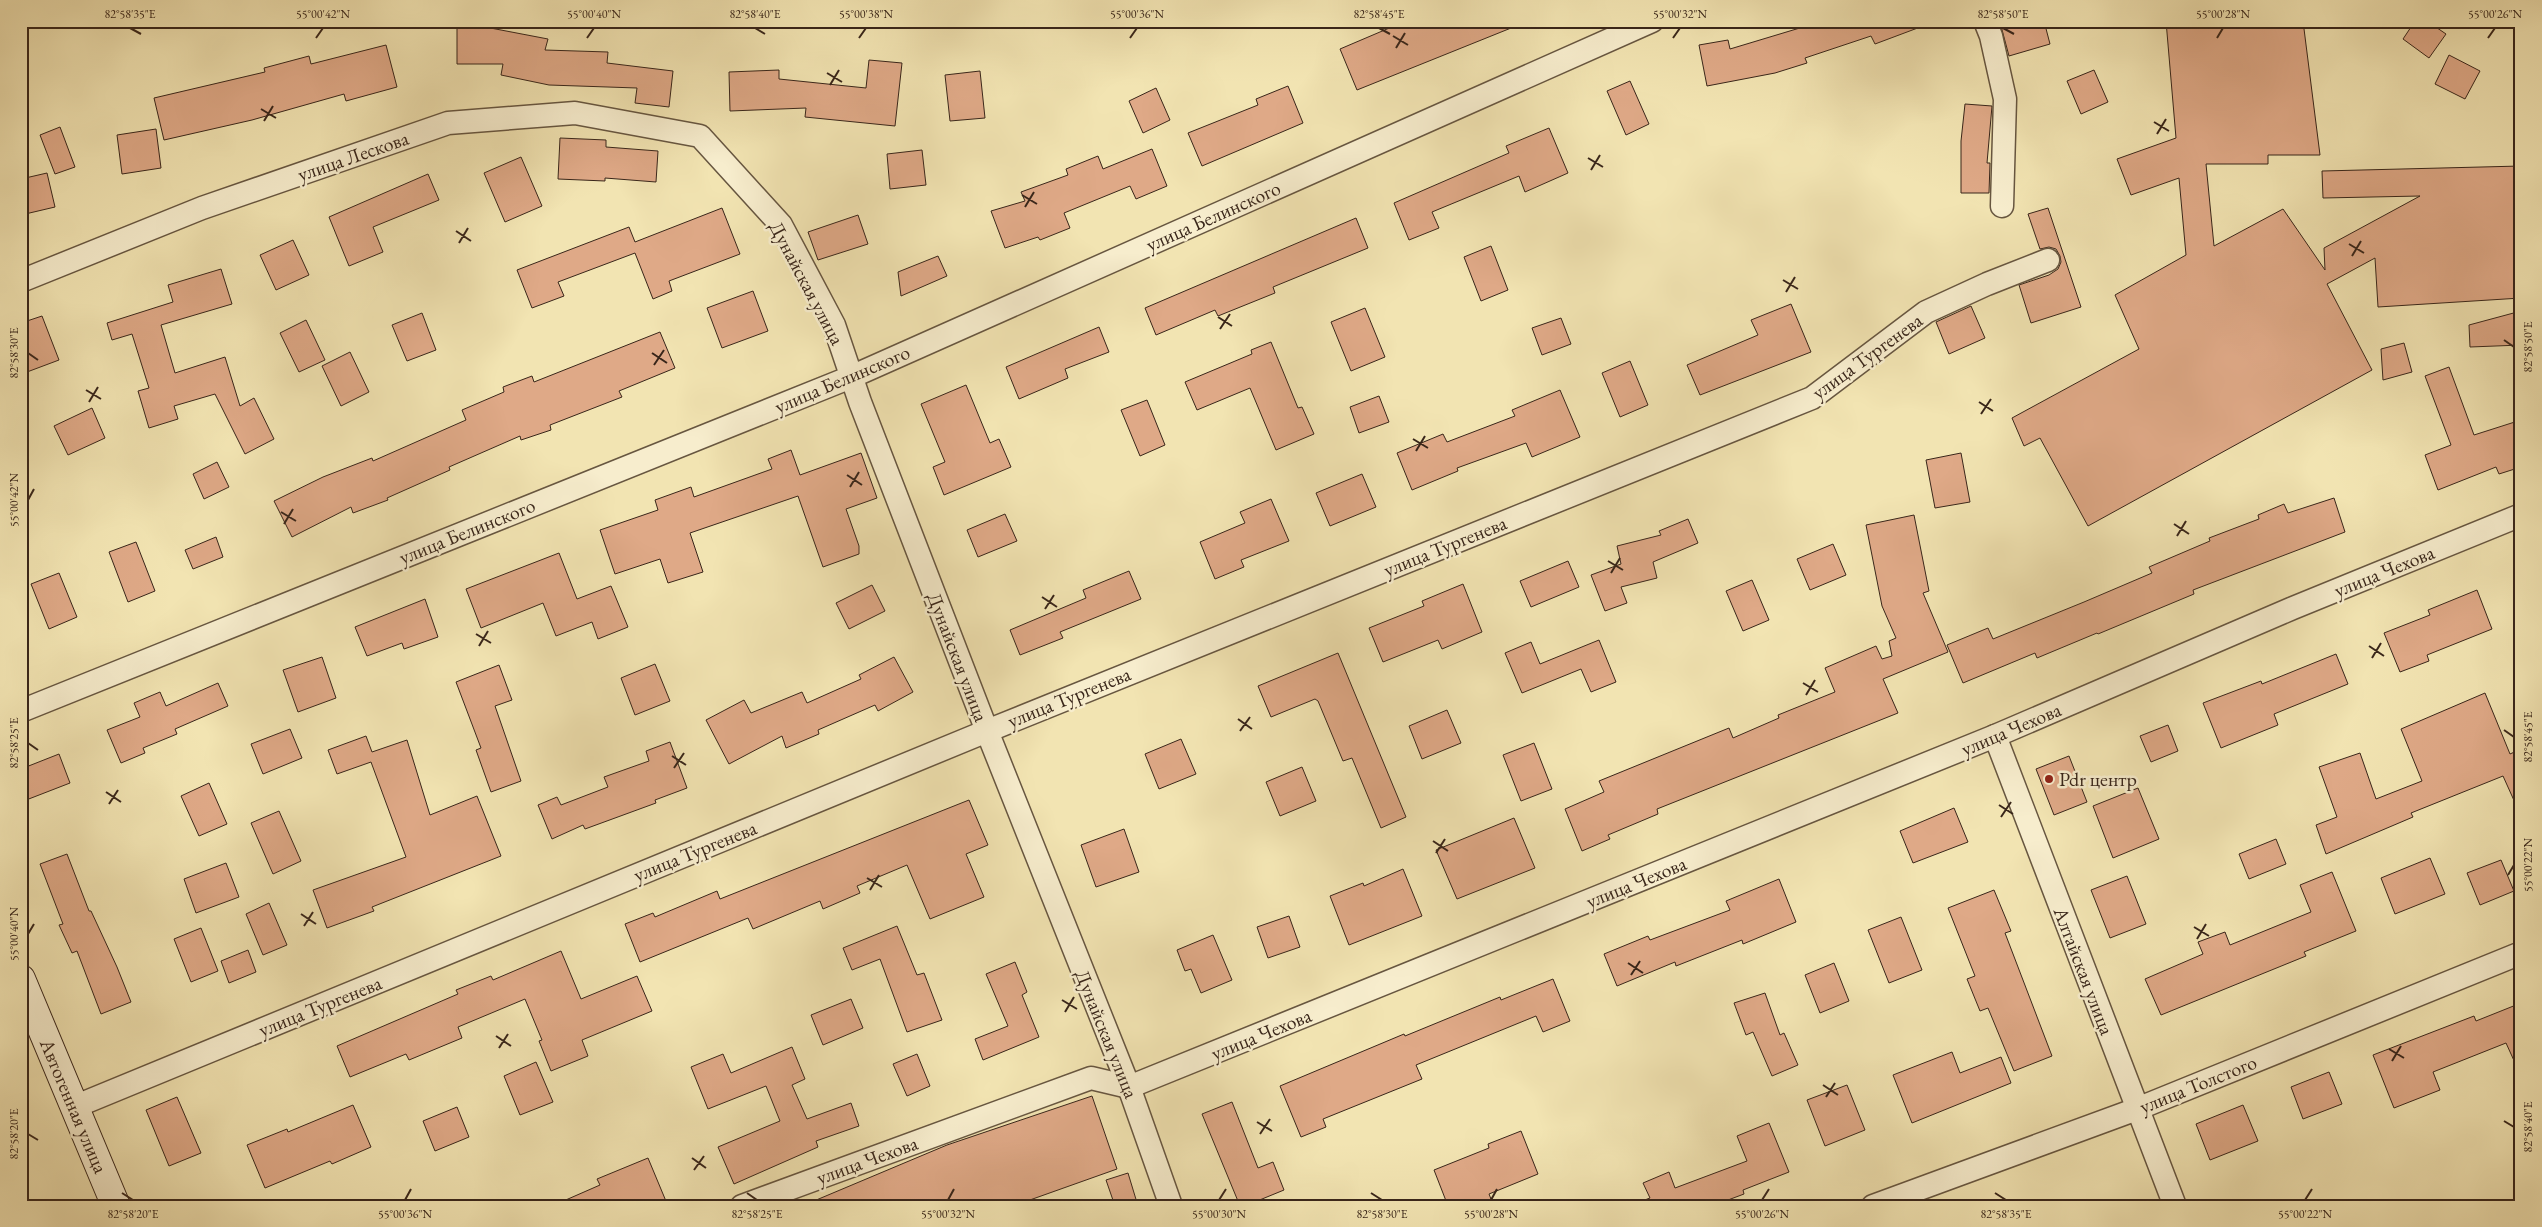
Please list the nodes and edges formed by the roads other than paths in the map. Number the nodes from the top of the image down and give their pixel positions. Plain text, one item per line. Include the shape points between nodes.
1 (1651, 21) edge
2 (1984, 21) edge
3 (700, 136) joint
4 (2002, 206) dead end
5 (2048, 260) dead end
6 (21, 281) edge
7 (852, 377) junction
8 (2521, 515) edge
9 (21, 711) edge
10 (986, 731) junction
11 (1995, 736) junction
12 (2521, 953) edge
13 (21, 979) edge
14 (1129, 1087) junction
15 (74, 1107) junction
16 (2136, 1109) junction
17 (116, 1206) edge
18 (742, 1206) edge
19 (1171, 1206) edge
20 (1872, 1206) edge
21 (2175, 1206) edge

1 - 7 street, улица Белинского
2 - 4 street via 1991,36 2005,99
3 - 6 street, улица Лескова via 575,113 448,123 202,208
3 - 7 street, Дунайская улица via 781,225 834,325
5 - 10 street, улица Тургенева via 1926,312 1812,398
7 - 9 street, улица Белинского
7 - 10 street, Дунайская улица
8 - 11 street, улица Чехова via 2293,608
10 - 14 street, Дунайская улица
10 - 15 street, улица Тургенева
11 - 14 street, улица Чехова
11 - 16 street, Алтайская улица
12 - 16 street, улица Толстого
13 - 15 street, Автогенная улица
14 - 18 street, улица Чехова via 1091,1078
14 - 19 street, Дунайская улица
15 - 17 street, Автогенная улица
16 - 20 street, улица Толстого
16 - 21 street, Алтайская улица

